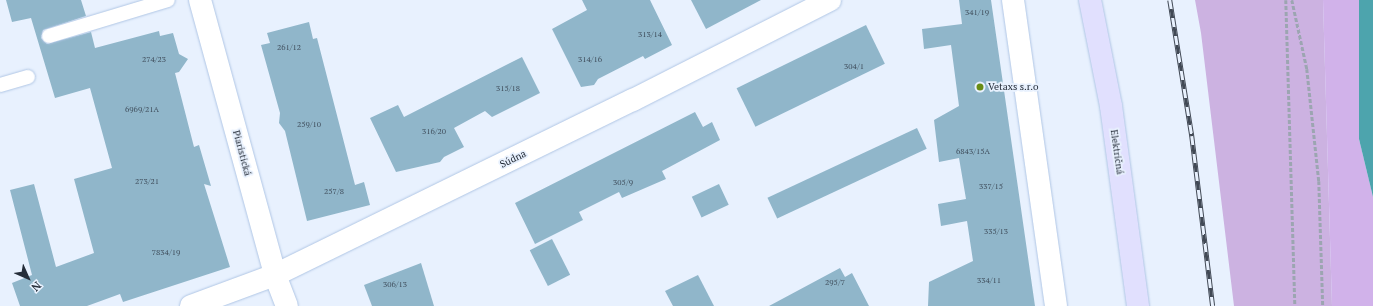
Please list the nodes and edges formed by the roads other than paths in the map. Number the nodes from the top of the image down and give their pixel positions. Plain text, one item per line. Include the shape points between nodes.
1 (168, 0) edge
2 (200, 0) edge
3 (830, 0) edge
4 (1013, 0) edge
5 (1090, 0) edge
6 (49, 36) dead end
7 (28, 77) dead end
8 (0, 85) edge
9 (276, 275) junction
10 (191, 306) edge
11 (287, 306) edge
12 (1056, 306) edge
13 (1138, 306) edge

1 - 6 lane
2 - 9 street, Piaristická
3 - 9 street, Súdna
4 - 12 street
5 - 13 main road, Električná via 1111,106
7 - 8 lane
9 - 10 street, Súdna
9 - 11 street, Piaristická

